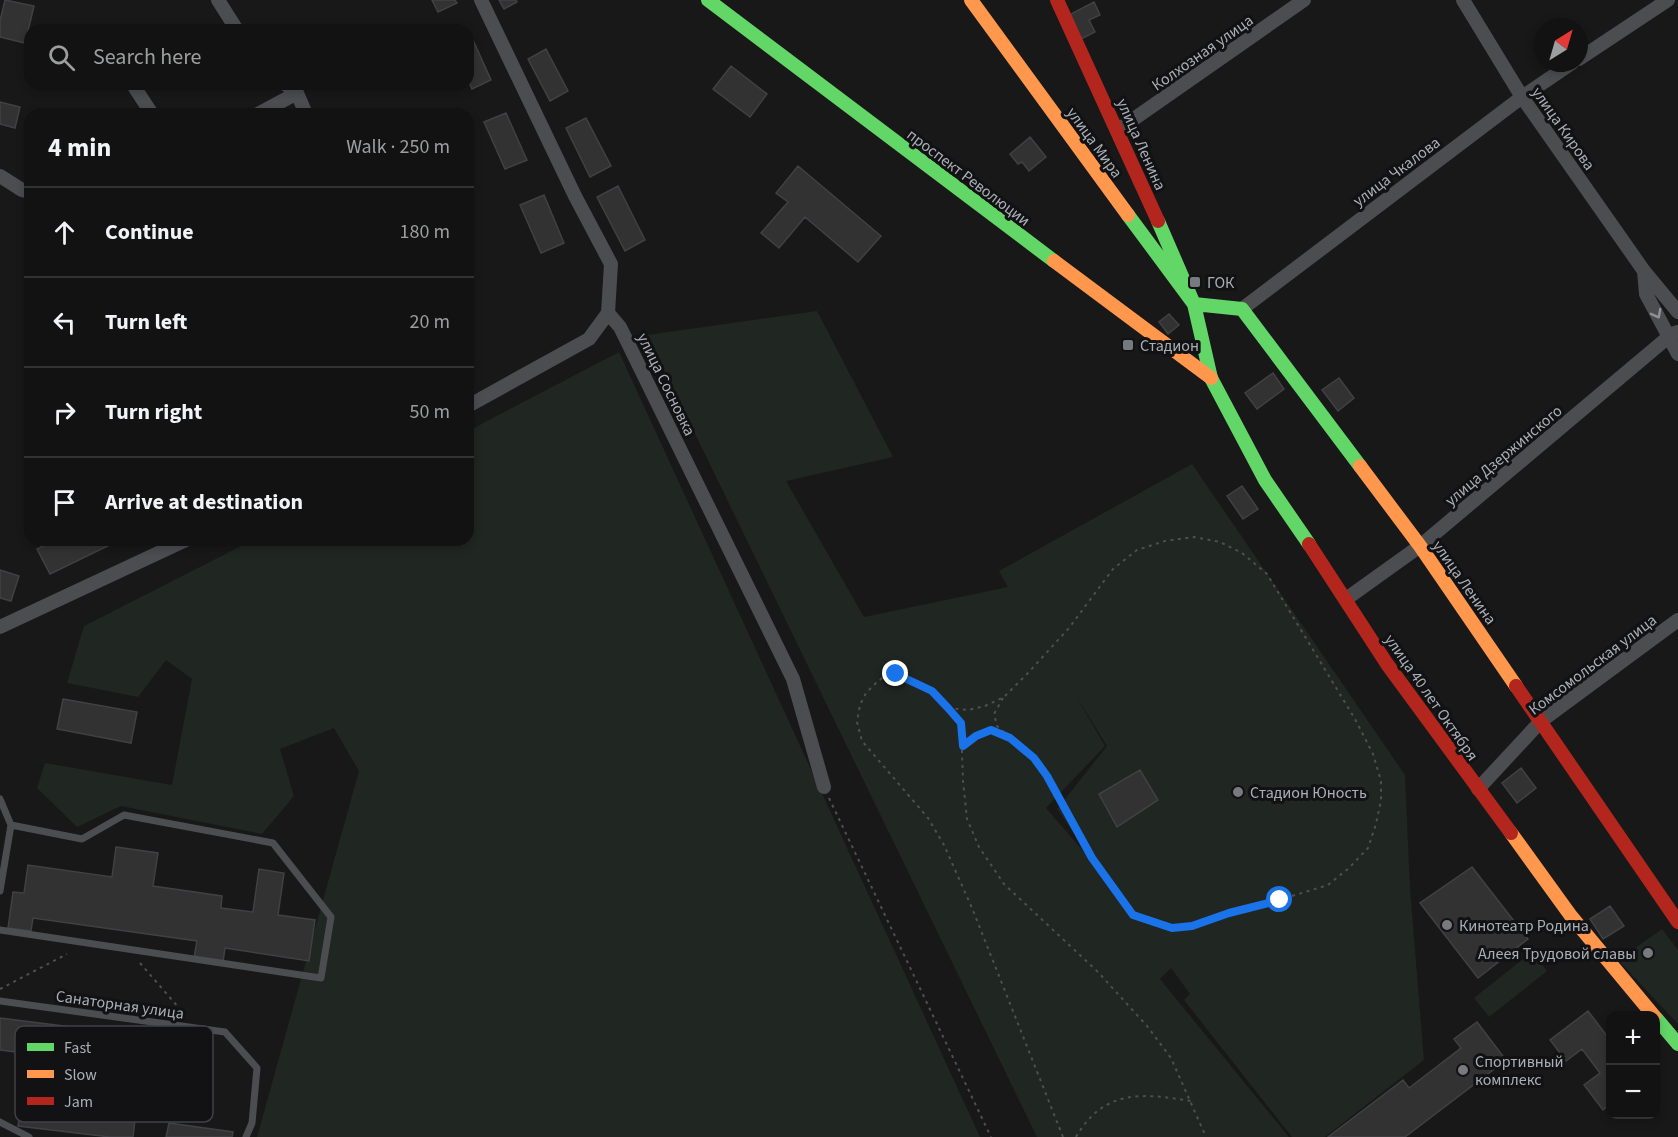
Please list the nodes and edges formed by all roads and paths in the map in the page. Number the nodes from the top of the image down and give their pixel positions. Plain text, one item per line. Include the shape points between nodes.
1 (218, 0) edge
2 (481, 0) edge
3 (708, 0) edge
4 (971, 0) edge
5 (1057, 0) edge
6 (1304, 0) edge
7 (1463, 0) edge
8 (1668, 0) edge
9 (233, 24) edge
10 (1588, 53) edge
11 (1559, 72) edge
12 (136, 90) edge
13 (293, 90) edge
14 (297, 93) junction
15 (1522, 97) junction
16 (148, 108) edge
17 (269, 108) edge
18 (303, 108) edge
19 (1118, 130) junction
20 (0, 176) edge
21 (24, 190) edge
22 (1644, 272) junction
23 (1194, 304) junction
24 (1242, 309) junction
25 (1678, 312) edge
26 (608, 313) junction
27 (1674, 335) edge
28 (1678, 354) edge
29 (1212, 378) junction
30 (474, 403) edge
31 (173, 546) edge
32 (1420, 546) junction
33 (1346, 599) junction
34 (1678, 621) edge
35 (0, 627) edge
36 (1004, 697) junction
37 (948, 708) junction
38 (1541, 721) junction
39 (1010, 738) junction
40 (963, 746) junction
41 (824, 788) joint
42 (1478, 789) junction
43 (0, 799) edge
44 (11, 825) junction
45 (0, 891) edge
46 (1676, 917) edge
47 (0, 930) edge
48 (128, 949) junction
49 (67, 954) dead end
50 (0, 989) edge
51 (0, 1001) edge
52 (1650, 1011) edge
53 (1660, 1023) edge
54 (182, 1026) edge
55 (195, 1026) edge
56 (213, 1030) edge
57 (1678, 1044) edge
58 (1191, 1101) junction
59 (0, 1122) edge
60 (29, 1137) edge
61 (246, 1137) edge
62 (991, 1137) edge
63 (1063, 1137) edge
64 (1076, 1137) edge
65 (1206, 1137) edge

1 - 9 street
2 - 26 street via 610,264
3 - 29 street, проспект Революции
4 - 23 street, улица Мира
5 - 19 street, улица Ленина
6 - 19 street, Колхозная улица
7 - 15 street, улица Кирова
8 - 10 street
11 - 15 street, улица Чкалова
12 - 16 street
13 - 14 street
14 - 17 street
14 - 18 street
15 - 22 street, улица Кирова
15 - 24 street, улица Чкалова
19 - 23 street, улица Ленина
20 - 21 street
22 - 25 street, улица Кирова
22 -> 27 street, улица Кирова via 1646,294
23 - 24 street
23 - 29 street, улица Ленина
24 - 32 street, улица Ленина
26 - 30 street via 589,339
26 - 41 street, улица Сосновка via 620,327 793,679
27 - 28 street, улица Кирова
27 - 32 street, улица Дзержинского
29 - 33 street, улица 40 лет Октября via 1265,480
31 - 35 street
32 - 33 street, улица Дзержинского
32 - 38 street, улица Ленина
33 - 42 street, улица 40 лет Октября
34 - 38 street, Комсомольская улица
36 - 37 path via 968,710
36 - 39 path via 994,714 997,726
36 - 39 path via 1062,636 1113,569 1137,550 1194,537 1220,542 1242,553 1273,584 1373,754 1381,781 1381,800 1368,848 1328,885 1192,926 1172,928 1133,915 1092,858 1047,776 1034,758
37 - 40 path via 961,723
37 - 63 path via 932,691 896,674 882,678 866,693 856,722 862,741 928,818 944,845
38 - 42 street, Комсомольская улица
38 - 46 street, улица Ленина
39 - 40 path via 991,730
40 - 58 path via 967,819 979,847 1004,884 1098,972 1147,1026 1171,1058
41 - 62 path
42 - 52 street, улица 40 лет Октября via 1571,916
43 - 44 lane
44 - 45 lane
44 - 48 lane via 82,839 124,815 273,843 331,917 321,978
47 - 48 lane
48 - 55 path
49 - 50 path
51 - 54 lane, Санаторная улица
53 - 57 street, улица 40 лет Октября
56 - 61 lane, Санаторная улица via 225,1032 257,1068 252,1123
58 - 64 path via 1132,1096 1110,1102 1092,1115
58 - 65 path
59 - 60 lane

